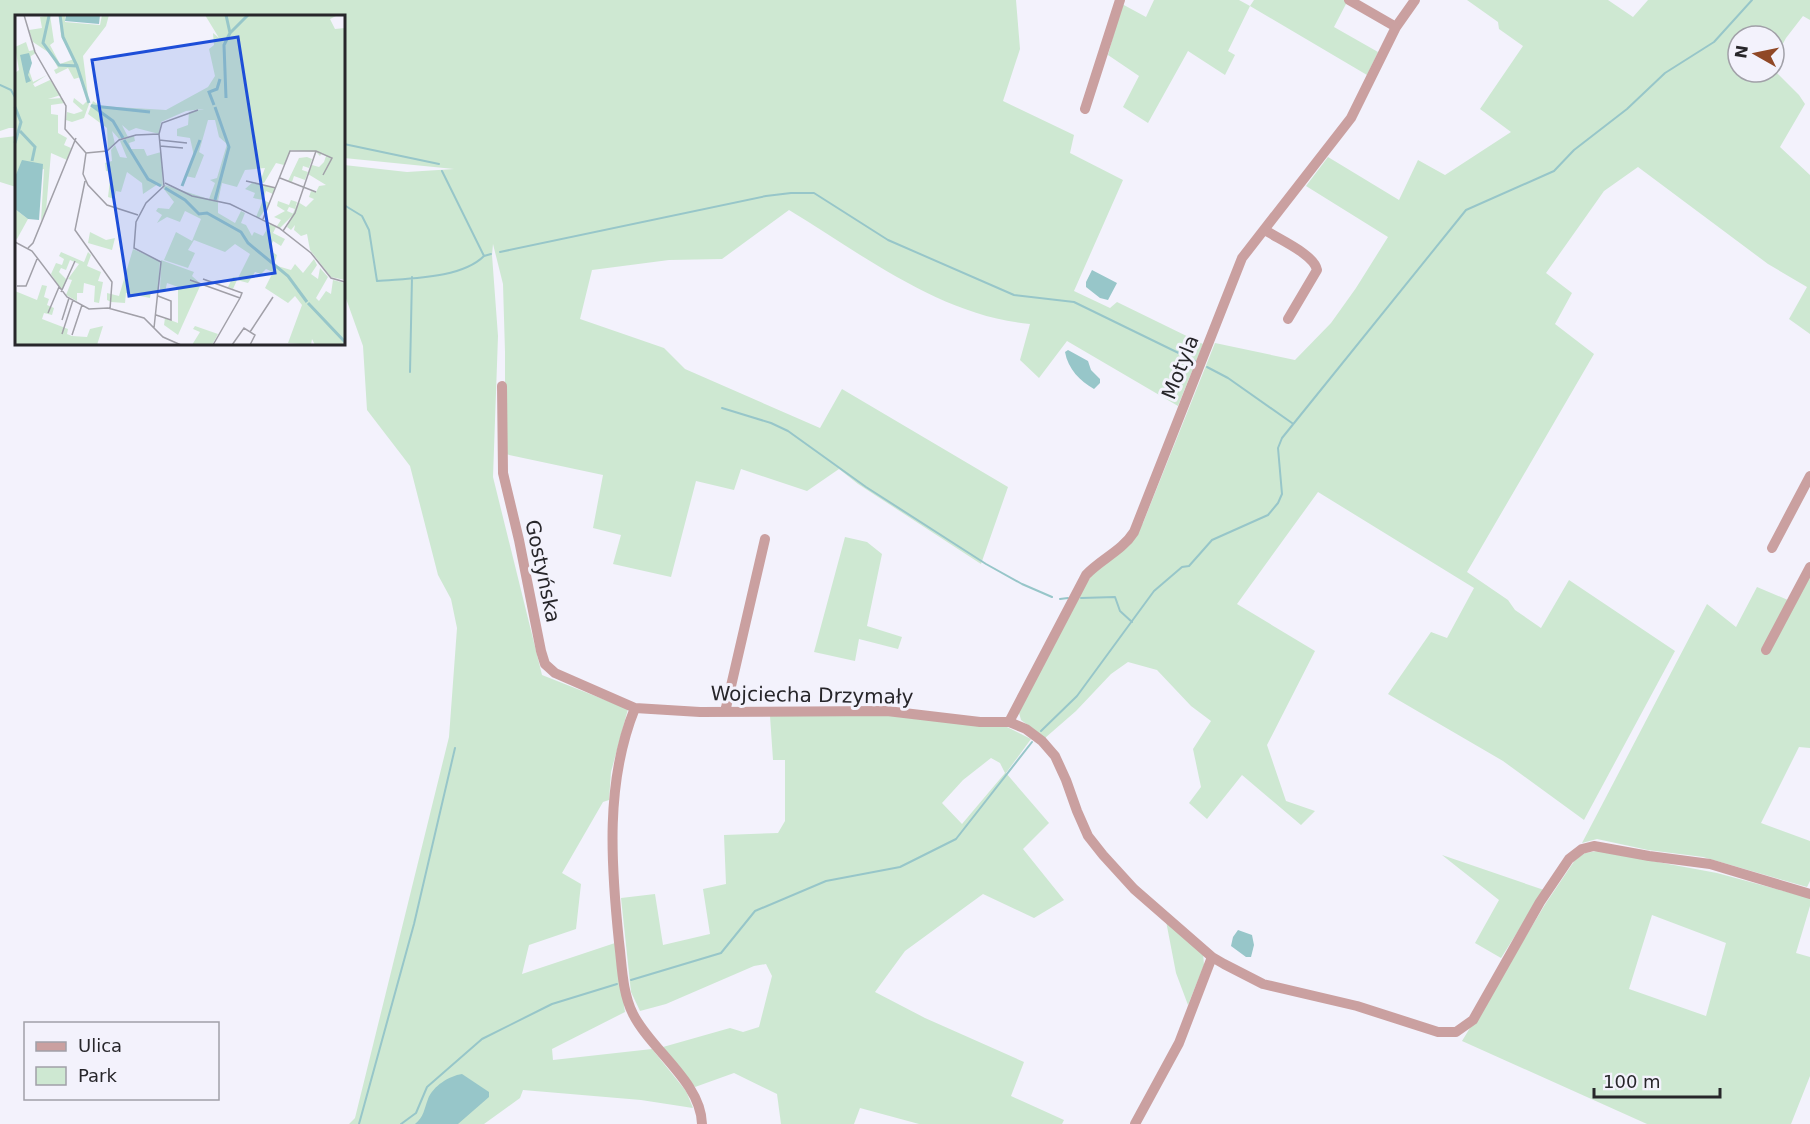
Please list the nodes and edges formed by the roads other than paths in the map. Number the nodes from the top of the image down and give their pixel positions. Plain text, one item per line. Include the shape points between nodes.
1 (1120, 0) edge
2 (1349, 0) edge
3 (1415, 0) edge
4 (1396, 27) junction
5 (1085, 109) dead end
6 (1264, 230) junction
7 (1288, 319) dead end
8 (502, 386) dead end
9 (1810, 476) edge
10 (765, 539) dead end
11 (1772, 548) dead end
12 (1810, 567) edge
13 (1766, 650) dead end
14 (634, 708) junction
15 (725, 712) junction
16 (1009, 722) junction
17 (1810, 894) edge
18 (1212, 957) junction
19 (702, 1124) edge
20 (1135, 1124) edge

1 - 5 street
2 - 4 street
3 - 4 street, Motyla
4 - 6 street, Motyla via 1351,118
6 - 7 street via 1316,265 1317,270
6 - 16 street, Motyla via 1242,258 1134,532 1086,575
8 - 14 street, Gostyńska via 503,473 545,664 555,673
9 - 11 street
10 - 15 street
12 - 13 street
14 - 15 street, Wojciecha Drzymały
14 - 19 street via 619,760 612,839 612,882 625,986 633,1014 698,1102
15 - 16 street, Wojciecha Drzymały via 887,711
16 - 18 street, Wojciecha Drzymały via 1042,741 1054,756 1089,836 1103,855 1134,889
17 - 18 street, Wojciecha Drzymały via 1710,864 1594,846 1582,849 1569,860 1540,902 1473,1020 1448,1033 1263,984
18 - 20 street via 1179,1043

